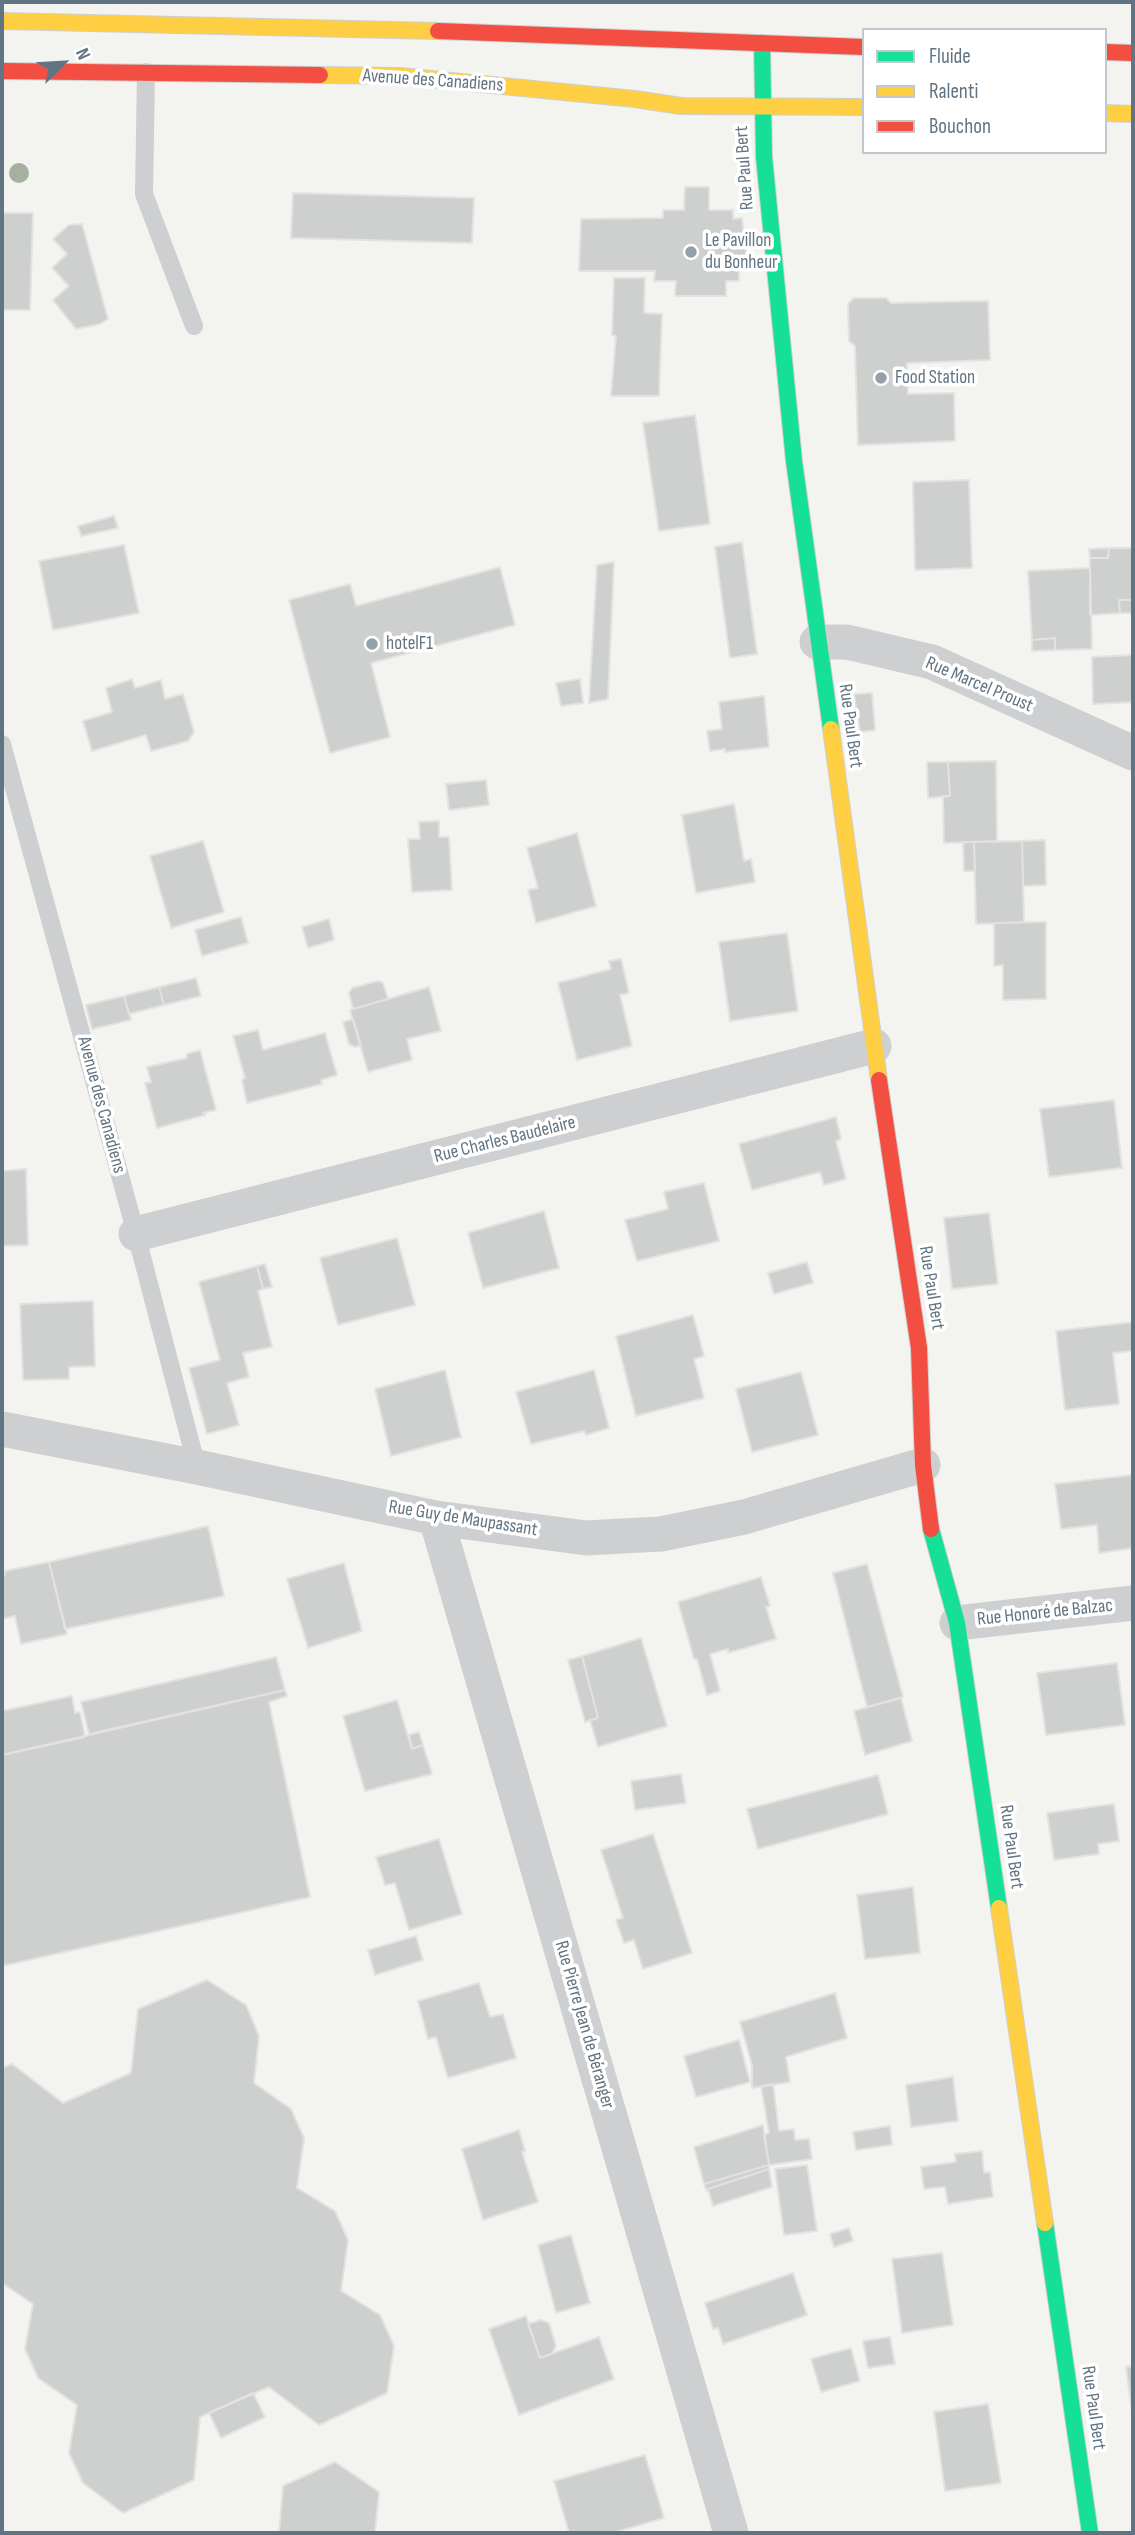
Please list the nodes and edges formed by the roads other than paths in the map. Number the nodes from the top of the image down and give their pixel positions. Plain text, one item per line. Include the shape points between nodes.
1 (2, 21) edge
2 (762, 43) junction
3 (862, 47) edge
4 (1107, 52) edge
5 (1133, 53) edge
6 (2, 71) edge
7 (146, 72) junction
8 (762, 107) junction
9 (862, 107) edge
10 (1107, 113) edge
11 (1133, 114) edge
12 (194, 326) dead end
13 (817, 642) junction
14 (2, 744) edge
15 (1133, 752) edge
16 (874, 1046) junction
17 (136, 1234) junction
18 (2, 1429) edge
19 (923, 1465) junction
20 (197, 1467) junction
21 (436, 1518) junction
22 (1133, 1603) edge
23 (957, 1623) junction
24 (731, 2533) edge
25 (1090, 2533) edge

1 - 2 street
2 - 3 street
2 - 8 street, Rue Paul Bert
4 - 5 street
6 - 7 street, Avenue des Canadiens
7 - 8 street, Avenue des Canadiens via 400,76 681,106
7 - 12 lane via 144,194
8 - 9 street, Avenue des Canadiens
8 - 13 street, Rue Paul Bert via 794,461
10 - 11 street
13 - 15 street, Rue Marcel Proust via 847,642 932,662
13 - 16 street, Rue Paul Bert
14 - 17 lane, Avenue des Canadiens
16 - 17 street, Rue Charles Baudelaire
16 - 19 street, Rue Paul Bert via 919,1348
17 - 20 lane, Avenue des Canadiens
18 - 20 street, Rue Guy de Maupassant
19 - 21 street, Rue Guy de Maupassant via 744,1517 661,1534 586,1538
19 - 23 street, Rue Paul Bert via 929,1522
20 - 21 street, Rue Guy de Maupassant
21 - 24 street, Rue Pierre Jean de Béranger
22 - 23 street, Rue Honoré de Balzac
23 - 25 street, Rue Paul Bert

